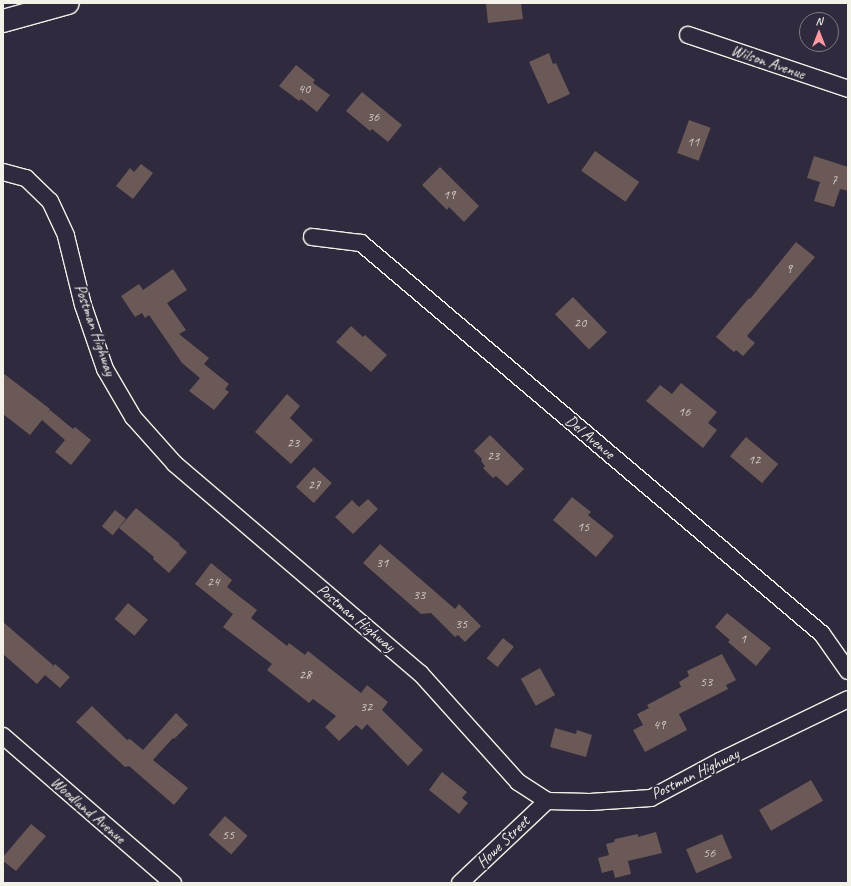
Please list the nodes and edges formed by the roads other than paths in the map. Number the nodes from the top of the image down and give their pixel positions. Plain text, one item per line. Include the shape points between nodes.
1 (68, 3) edge
2 (3, 21) edge
3 (688, 35) dead end
4 (848, 89) edge
5 (3, 172) edge
6 (312, 237) dead end
7 (848, 671) edge
8 (848, 699) edge
9 (3, 736) edge
10 (547, 801) junction
11 (173, 883) edge
12 (460, 883) edge

1 - 2 highway
3 - 4 street, Wilson Avenue
5 - 10 street, Postman Highway via 26,178 50,201 66,236 83,305 105,369 133,417 175,464 420,673 518,782
6 - 7 street, Del Avenue via 362,243 822,634
8 - 10 street, Postman Highway via 720,761 651,798 590,802
9 - 11 street, Woodland Avenue
10 - 12 street, Howe Street

